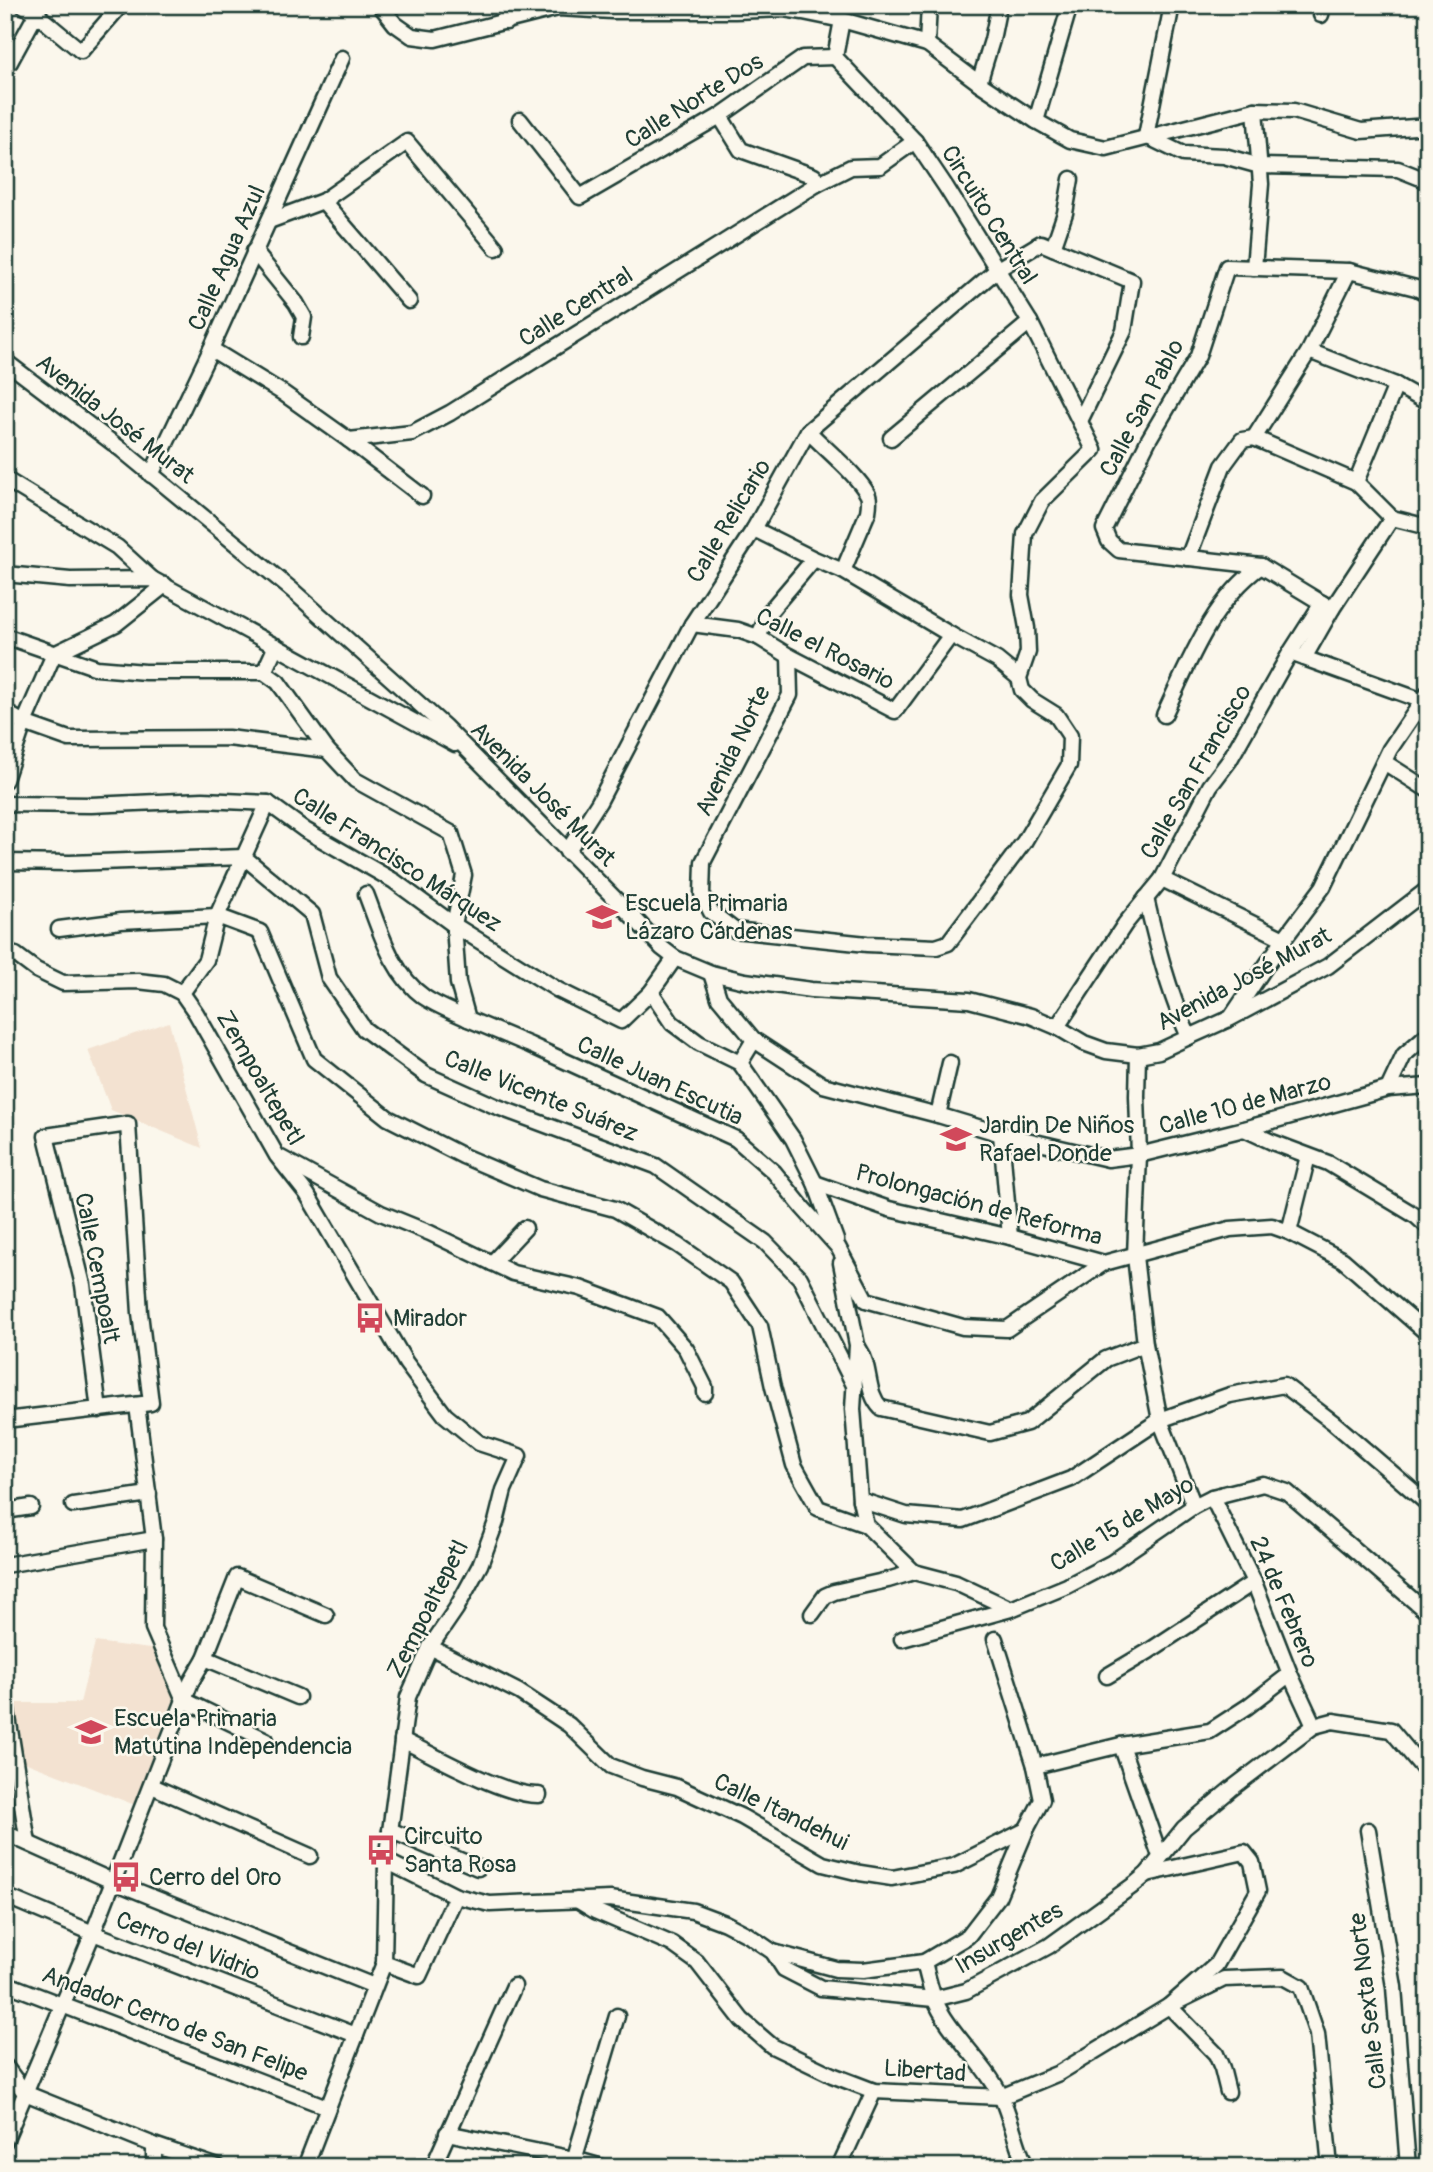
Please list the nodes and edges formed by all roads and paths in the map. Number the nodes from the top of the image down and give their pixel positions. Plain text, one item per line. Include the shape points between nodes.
1 (121, 5) edge
2 (380, 5) edge
3 (505, 5) edge
4 (929, 5) edge
5 (999, 5) edge
6 (1070, 5) edge
7 (1172, 5) edge
8 (33, 8) edge
9 (612, 8) edge
10 (735, 8) edge
11 (803, 8) edge
12 (842, 20) junction
13 (506, 22) junction
14 (927, 44) junction
15 (835, 57) junction
16 (342, 58) dead end
17 (8, 60) edge
18 (979, 83) junction
19 (1255, 110) junction
20 (720, 116) junction
21 (520, 120) dead end
22 (1036, 121) junction
23 (1428, 126) edge
24 (1146, 136) junction
25 (915, 141) junction
26 (1260, 166) junction
27 (1071, 179) dead end
28 (1428, 181) edge
29 (817, 184) junction
30 (323, 201) junction
31 (269, 221) junction
32 (496, 248) dead end
33 (1053, 248) junction
34 (254, 251) junction
35 (1254, 268) junction
36 (998, 269) junction
37 (1349, 271) junction
38 (1428, 294) edge
39 (409, 301) dead end
40 (1030, 322) junction
41 (301, 337) dead end
42 (211, 349) junction
43 (1309, 351) junction
44 (5, 361) edge
45 (1396, 386) junction
46 (1428, 403) edge
47 (1080, 421) junction
48 (808, 431) junction
49 (891, 438) dead end
50 (1254, 438) junction
51 (349, 440) junction
52 (151, 475) junction
53 (5, 479) edge
54 (1356, 482) junction
55 (422, 496) dead end
56 (1392, 518) junction
57 (1428, 527) edge
58 (754, 529) junction
59 (1188, 558) junction
60 (814, 559) junction
61 (1261, 566) junction
62 (843, 571) junction
63 (5, 574) edge
64 (158, 582) junction
65 (1327, 606) junction
66 (692, 624) junction
67 (951, 635) junction
68 (5, 636) edge
69 (758, 637) junction
70 (276, 646) junction
71 (54, 654) junction
72 (1297, 655) junction
73 (789, 656) junction
74 (264, 672) junction
75 (1019, 678) junction
76 (1425, 697) edge
77 (5, 712) edge
78 (1164, 715) dead end
79 (24, 723) junction
80 (327, 750) junction
81 (467, 751) junction
82 (1384, 762) junction
83 (5, 780) edge
84 (1428, 790) edge
85 (268, 803) junction
86 (5, 804) edge
87 (568, 852) junction
88 (243, 857) junction
89 (5, 862) edge
90 (1162, 879) junction
91 (1428, 889) edge
92 (366, 894) dead end
93 (1146, 898) junction
94 (217, 916) junction
95 (454, 925) junction
96 (59, 929) dead end
97 (1284, 939) junction
98 (5, 953) edge
99 (675, 958) junction
100 (711, 973) junction
101 (651, 992) junction
102 (182, 993) junction
103 (1231, 1017) junction
104 (468, 1019) junction
105 (1057, 1027) junction
106 (1428, 1034) edge
107 (1189, 1037) junction
108 (754, 1040) junction
109 (1138, 1055) junction
110 (740, 1063) junction
111 (950, 1063) dead end
112 (1428, 1086) edge
113 (1388, 1090) junction
114 (938, 1115) junction
115 (1244, 1129) junction
116 (1001, 1134) junction
117 (1139, 1155) junction
118 (277, 1156) junction
119 (1308, 1156) junction
120 (816, 1183) junction
121 (1428, 1227) edge
122 (525, 1228) dead end
123 (1289, 1232) junction
124 (1010, 1237) junction
125 (838, 1247) junction
126 (1135, 1256) junction
127 (492, 1263) junction
128 (1104, 1263) junction
129 (1428, 1334) edge
130 (1145, 1344) junction
131 (857, 1345) junction
132 (855, 1387) junction
133 (705, 1393) dead end
134 (144, 1404) junction
135 (99, 1410) junction
136 (5, 1420) edge
137 (1160, 1420) junction
138 (149, 1494) junction
139 (1212, 1497) junction
140 (860, 1500) junction
141 (1428, 1504) edge
142 (73, 1505) dead end
143 (1194, 1506) junction
144 (31, 1507) dead end
145 (5, 1511) edge
146 (866, 1524) junction
147 (154, 1539) junction
148 (5, 1565) edge
149 (914, 1572) junction
150 (1254, 1582) junction
151 (1011, 1609) junction
152 (1428, 1613) edge
153 (812, 1614) dead end
154 (326, 1615) dead end
155 (902, 1639) dead end
156 (995, 1639) dead end
157 (430, 1647) junction
158 (205, 1658) junction
159 (1290, 1674) junction
160 (1107, 1676) dead end
161 (298, 1697) dead end
162 (5, 1698) edge
163 (184, 1700) junction
164 (1318, 1725) junction
165 (402, 1740) junction
166 (266, 1741) dead end
167 (1121, 1745) junction
168 (1035, 1766) junction
169 (1428, 1774) edge
170 (152, 1786) junction
171 (539, 1795) dead end
172 (390, 1830) junction
173 (1026, 1830) junction
174 (1368, 1830) dead end
175 (5, 1833) edge
176 (28, 1843) junction
177 (310, 1856) dead end
178 (1160, 1856) junction
179 (386, 1861) junction
180 (478, 1868) dead end
181 (1147, 1874) junction
182 (112, 1881) junction
183 (5, 1896) edge
184 (456, 1896) junction
185 (577, 1900) junction
186 (93, 1933) junction
187 (773, 1952) junction
188 (924, 1962) junction
189 (384, 1963) junction
190 (5, 1983) edge
191 (374, 1986) junction
192 (514, 1986) dead end
193 (934, 1999) junction
194 (63, 2004) junction
195 (1169, 2006) junction
196 (617, 2016) dead end
197 (356, 2035) junction
198 (5, 2066) edge
199 (874, 2091) junction
200 (1228, 2092) dead end
201 (25, 2093) junction
202 (1001, 2097) junction
203 (327, 2107) junction
204 (447, 2133) junction
205 (5, 2141) edge
206 (154, 2145) junction
207 (573, 2163) edge
208 (154, 2167) edge
209 (218, 2167) edge
210 (305, 2167) edge
211 (433, 2167) edge
212 (602, 2167) edge
213 (839, 2167) edge
214 (1026, 2167) edge
215 (1330, 2167) edge
216 (1408, 2167) edge

1 - 8 street via 81,51
2 - 13 street via 412,36 435,39
3 - 13 street
4 - 14 street
5 - 18 street
6 - 22 street
7 - 24 street
8 - 17 street
9 - 10 street
9 - 13 street via 558,8
10 - 11 street
11 - 12 street
12 - 14 street
12 - 15 street
14 - 18 street
15 - 20 street, Calle Norte Dos via 803,58
15 - 25 street, Circuito Central
16 - 31 street, Calle Agua Azul
18 - 22 street
19 - 23 street via 1294,111 1361,131
19 - 24 street
19 - 26 street
20 - 21 street, Calle Norte Dos via 580,197
20 - 29 street via 741,149 814,176
22 - 24 street via 1070,140 1106,148
24 - 26 street via 1183,154 1224,156
25 - 29 street, Calle Central via 880,166 851,167
25 - 36 street, Circuito Central
26 - 28 street via 1398,169
26 - 35 street
27 - 33 street
29 - 51 street, Calle Central via 450,413 412,433
30 - 31 street
30 - 32 street via 407,142
30 - 39 street
31 - 34 street, Calle Agua Azul
33 - 36 street, Calle Relicario via 1041,243
33 - 47 street via 1132,281 1124,331
34 - 41 street via 296,303 303,317
34 - 42 street, Calle Agua Azul
35 - 37 street
35 - 59 street, Calle San Pablo via 1227,267 1198,356 1104,528 1119,550
36 - 40 street, Circuito Central
36 - 48 street, Calle Relicario
37 - 38 street
37 - 43 street
40 - 47 street, Circuito Central
40 - 49 street
42 - 51 street
42 - 52 street, Calle Agua Azul
43 - 45 street
43 - 50 street
44 - 52 street, Avenida José Murat
45 - 46 street
45 - 54 street
47 - 75 street, Circuito Central via 1094,450 1042,501 1025,534 1021,594 1028,652
48 - 58 street, Calle Relicario
48 - 62 street via 853,476 870,503
50 - 54 street
50 - 59 street via 1242,440 1223,466
51 - 55 street
52 - 81 street, Avenida José Murat via 292,590
53 - 64 street via 117,547
54 - 56 street
56 - 57 street
56 - 65 street, Calle San Francisco
58 - 60 street
58 - 66 street, Calle Relicario
59 - 61 street
60 - 62 street
60 - 69 street via 770,611
61 - 65 street
61 - 78 street via 1217,611
62 - 67 street
63 - 64 street
64 - 70 street
64 - 71 street via 116,624
65 - 72 street, Calle San Francisco
66 - 69 street, Calle el Rosario via 738,629
66 - 87 street, Calle Relicario
67 - 73 street, Calle el Rosario via 895,711
67 - 75 street
68 - 71 street
69 - 73 street, Calle el Rosario
70 - 74 street
70 - 81 street
71 - 74 street via 97,668 145,673
71 - 79 street
72 - 76 street
72 - 90 street, Calle San Francisco via 1210,786
73 - 75 street, Avenida Norte via 790,695 703,862 702,894 711,912 734,930 867,944 936,947 948,943 1024,842 1069,765 1070,736 1056,715 1022,690
74 - 80 street via 278,682
76 - 82 street
77 - 79 street
79 - 80 street via 69,739 228,737
79 - 83 street
80 - 95 street via 355,780 451,833 464,875
81 - 87 street, Avenida José Murat
82 - 84 street
82 - 97 street via 1323,887
85 - 86 street, Calle Francisco Márquez
85 - 88 street
85 - 95 street, Calle Francisco Márquez via 394,881
87 - 99 street, Avenida José Murat
88 - 89 street
88 - 94 street
88 - 132 street, Calle Vicente Suárez via 312,914 329,978 364,1029 426,1075 656,1166 739,1222 800,1278
90 - 93 street, Calle San Francisco
90 - 97 street
91 - 103 street, Avenida José Murat via 1328,966
92 - 104 street, Calle Juan Escutia via 390,957 405,977 424,997
93 - 105 street, Calle San Francisco
93 - 107 street via 1174,1004
94 - 96 street
94 - 102 street via 206,960
94 - 146 street via 260,932 314,1059 388,1118 540,1189 615,1209 732,1282 760,1326 794,1465 818,1508
95 - 101 street, Calle Francisco Márquez via 558,990 621,1021
95 - 104 street via 458,983
97 - 103 street
98 - 102 street via 64,983 138,981 164,984
99 - 100 street, Avenida José Murat
99 - 101 street, Calle Francisco Márquez
100 - 105 street, Avenida José Murat via 811,990 970,1000
100 - 108 street, Calle 10 de Marzo via 719,998
101 - 110 street via 671,1023
102 - 118 street, Zempoaltepetl
103 - 107 street, Avenida José Murat
104 - 125 street, Calle Juan Escutia via 736,1139 774,1172
105 - 109 street, Avenida José Murat via 1106,1051
106 - 113 street via 1404,1055
107 - 109 street, Avenida José Murat
108 - 110 street
108 - 114 street, Calle 10 de Marzo via 822,1085
109 - 117 street
110 - 120 street via 793,1139
111 - 114 street
112 - 113 street, Calle 10 de Marzo
113 - 115 street, Calle 10 de Marzo
114 - 116 street, Calle 10 de Marzo
115 - 117 street, Calle 10 de Marzo
115 - 119 street
116 - 117 street, Calle 10 de Marzo via 1108,1159
116 - 124 street
117 - 126 street
118 - 127 street via 381,1213
118 - 157 street, Zempoaltepetl via 307,1194 406,1363 444,1415 479,1443 519,1456 480,1565
119 - 121 street via 1328,1163
119 - 123 street
120 - 124 street, Prolongación de Reforma via 889,1209
120 - 125 street
122 - 127 street
123 - 126 street, Prolongación de Reforma via 1272,1226 1230,1230
123 - 129 street, Prolongación de Reforma via 1343,1260
124 - 128 street, Prolongación de Reforma
125 - 128 street via 866,1300 963,1327 1007,1329
125 - 131 street
126 - 128 street, Prolongación de Reforma
126 - 130 street
127 - 133 street via 657,1317 686,1349
130 - 131 street via 1105,1359 1027,1423 990,1433 881,1408 874,1400 865,1357
130 - 137 street
131 - 132 street
132 - 140 street
134 - 135 street
134 - 135 street, Calle Cempoalt via 128,1124 46,1136 83,1285
134 - 138 street
135 - 136 street
137 - 140 street via 1071,1479 963,1520 906,1515
137 - 141 street via 1230,1395 1284,1385
137 - 143 street
138 - 142 street
138 - 147 street
139 - 143 street, Calle 15 de Mayo
139 - 150 street, 24 de Febrero
139 - 152 street, Calle 15 de Mayo via 1263,1484 1287,1492
140 - 146 street
143 - 151 street, Calle 15 de Mayo via 1111,1563
144 - 145 street
146 - 149 street
147 - 148 street
147 - 163 street via 153,1628
149 - 151 street via 956,1583
149 - 153 street via 834,1592 825,1596
150 - 159 street, 24 de Febrero
150 - 160 street
151 - 155 street, Calle 15 de Mayo
154 - 158 street via 237,1577
156 - 168 street
157 - 165 street, Zempoaltepetl via 408,1697
157 - 173 street, Calle Itandehui via 519,1692 569,1725 611,1766 677,1787 743,1817 823,1864 892,1878 954,1866
158 - 161 street
158 - 163 street
159 - 164 street, 24 de Febrero
159 - 167 street via 1210,1731
162 - 176 street
163 - 166 street
163 - 170 street
164 - 169 street via 1333,1721 1391,1730
164 - 178 street, Insurgentes via 1231,1789 1184,1828
165 - 171 street via 492,1783 526,1796
165 - 172 street, Zempoaltepetl
167 - 168 street
167 - 178 street
168 - 173 street via 1042,1800
170 - 177 street
170 - 182 street
172 - 179 street, Zempoaltepetl
172 - 180 street
173 - 188 street via 998,1897 968,1936
174 - 216 street, Calle Sexta Norte via 1394,1987
175 - 176 street
176 - 182 street
178 - 181 street, Insurgentes
179 - 184 street, Insurgentes
179 - 189 street, Zempoaltepetl
181 - 193 street, Insurgentes via 1049,1946 966,1991
181 - 195 street via 1244,1852 1252,1862 1258,1891 1216,1965
182 - 186 street
182 - 191 street
183 - 186 street, Cerro del Vidrio
184 - 185 street, Insurgentes via 490,1905
184 - 189 street via 419,1976
185 - 187 street, Insurgentes via 610,1899 693,1910
185 - 199 street, Libertad via 672,1944 697,1962 742,2021 772,2046
186 - 194 street
186 - 197 street, Cerro del Vidrio
187 - 188 street via 836,1969
187 - 193 street, Insurgentes via 785,1969 821,1988
188 - 193 street
189 - 191 street, Zempoaltepetl
190 - 194 street, Andador Cerro de San Felipe
191 - 197 street, Zempoaltepetl
192 - 204 street
193 - 202 street
194 - 201 street
194 - 203 street, Andador Cerro de San Felipe
195 - 200 street via 1216,2054
195 - 202 street, Libertad via 1059,2073
195 - 215 street, Libertad via 1224,1979 1283,1977 1301,1987 1317,2034
196 - 207 street
197 - 203 street, Zempoaltepetl
198 - 201 street
199 - 202 street, Libertad
199 - 213 street
201 - 205 street
201 - 206 street
202 - 214 street
203 - 210 street, Zempoaltepetl
204 - 207 street
204 - 211 street
206 - 208 street
206 - 209 street
207 - 212 street

